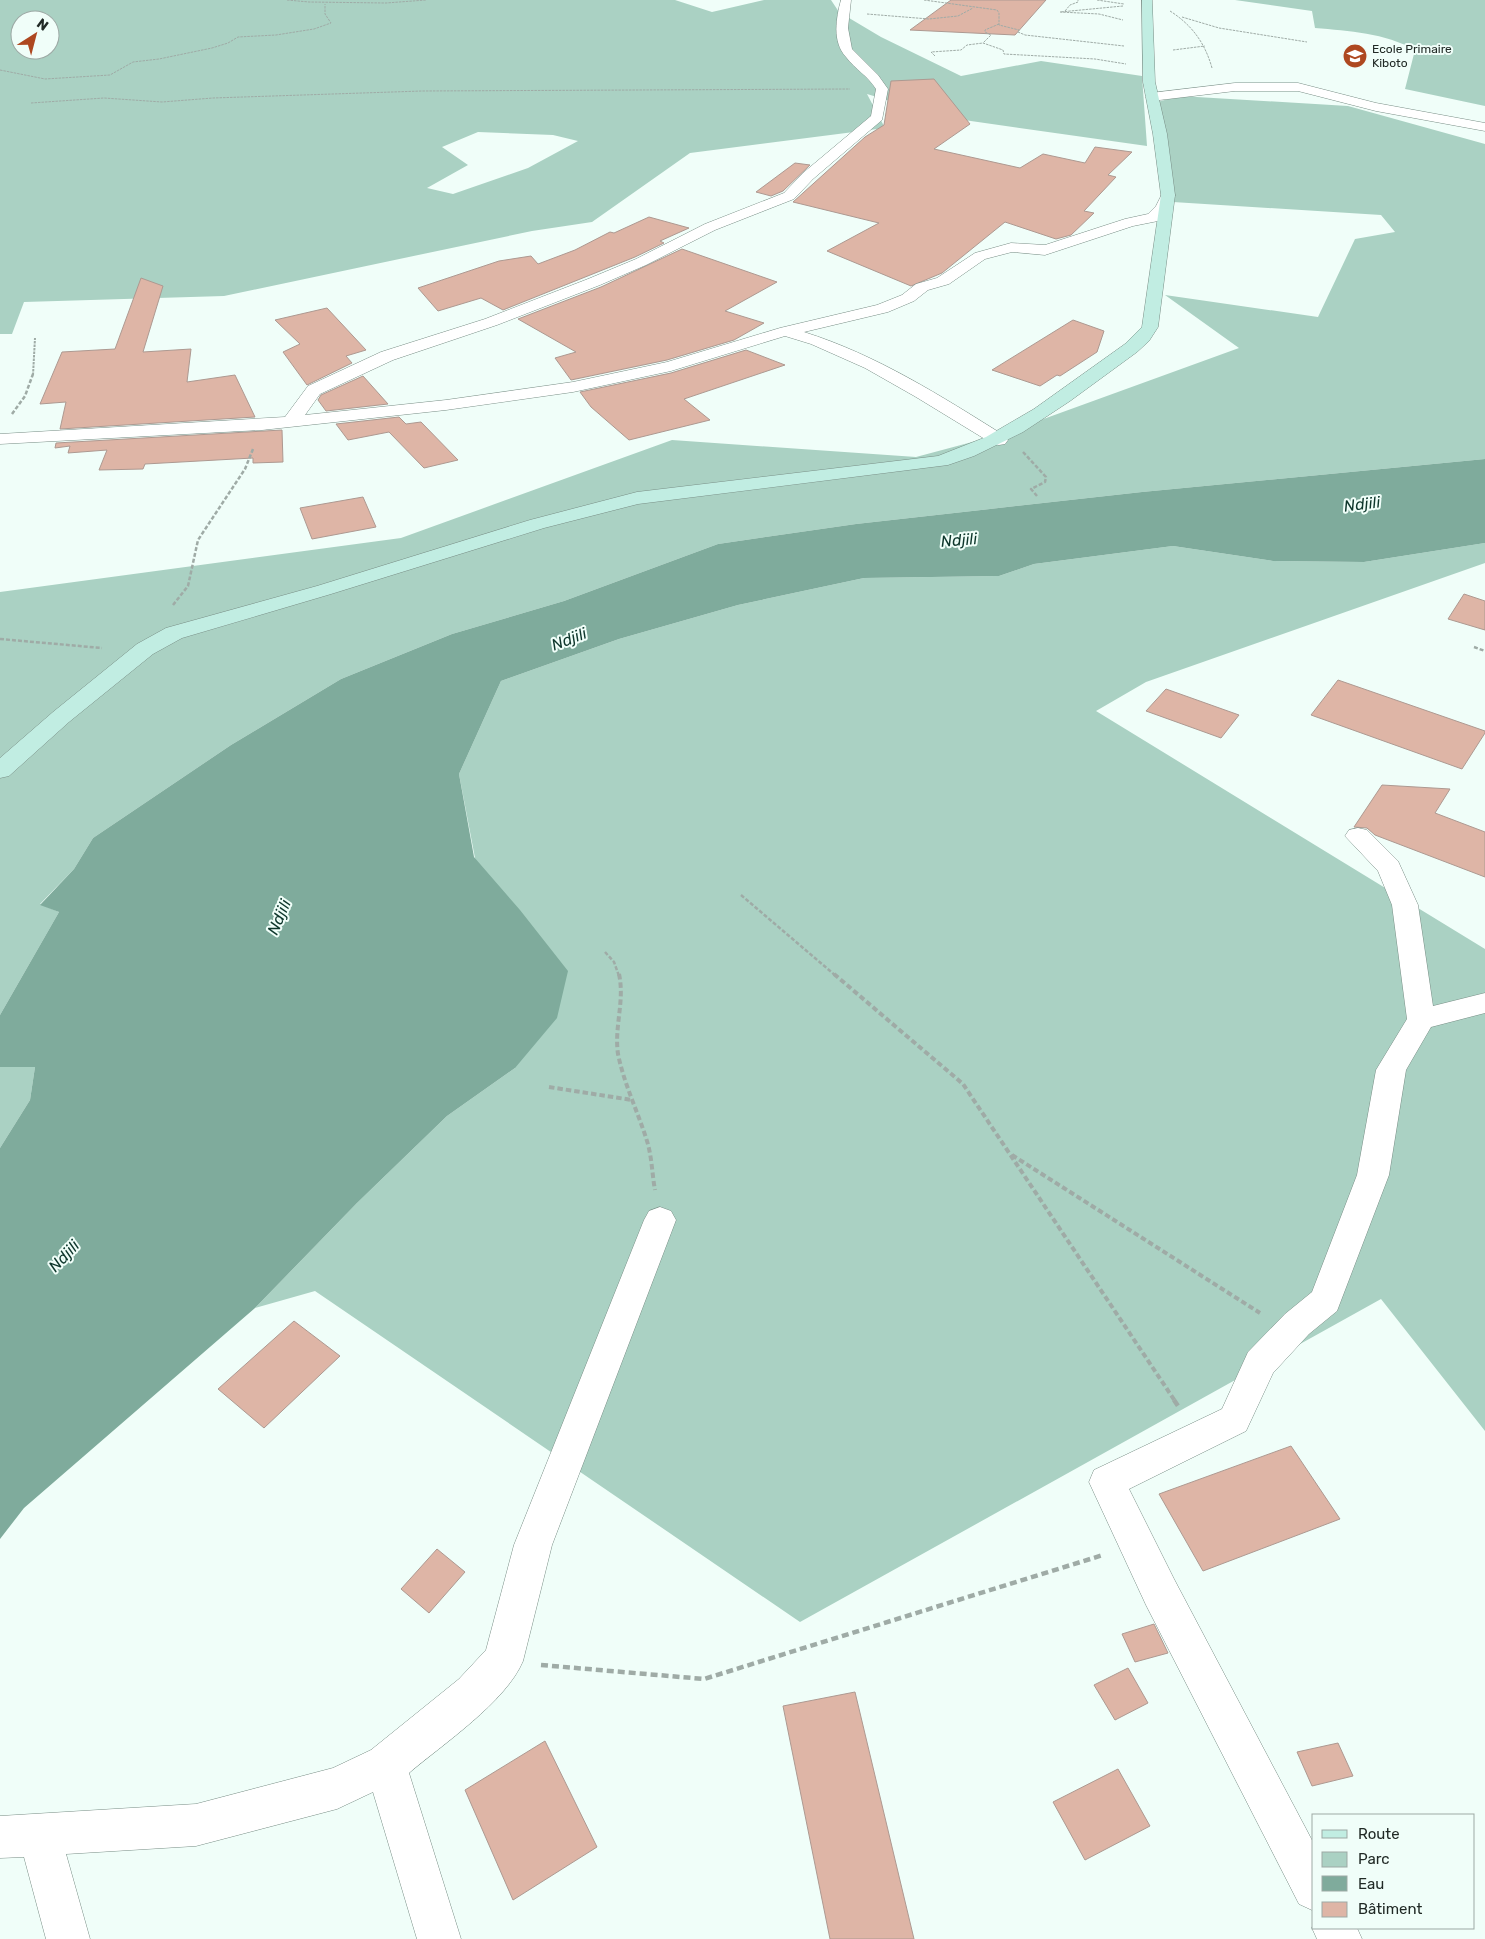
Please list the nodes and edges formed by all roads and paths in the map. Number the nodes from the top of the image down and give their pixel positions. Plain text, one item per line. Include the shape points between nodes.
1 (287, 0) edge
2 (426, 0) edge
3 (846, 0) edge
4 (924, 0) edge
5 (1078, 0) edge
6 (1097, 0) edge
7 (1145, 3) edge
8 (325, 4) junction
9 (974, 7) junction
10 (1166, 9) dead end
11 (1066, 11) junction
12 (844, 12) junction
13 (1182, 17) junction
14 (1123, 20) dead end
15 (999, 23) junction
16 (1308, 42) dead end
17 (983, 43) junction
18 (1205, 46) junction
19 (935, 56) dead end
20 (1148, 57) junction
21 (0, 70) edge
22 (882, 88) junction
23 (1194, 92) junction
24 (1151, 97) junction
25 (31, 104) dead end
26 (1485, 127) edge
27 (1168, 195) junction
28 (786, 331) junction
29 (35, 338) dead end
30 (12, 415) dead end
31 (291, 422) junction
32 (262, 425) junction
33 (1003, 438) junction
34 (0, 439) edge
35 (1037, 496) dead end
36 (170, 607) dead end
37 (0, 639) edge
38 (1474, 647) dead end
39 (109, 648) dead end
40 (1485, 651) edge
41 (0, 771) edge
42 (1358, 836) dead end
43 (742, 895) dead end
44 (605, 952) dead end
45 (1485, 1003) edge
46 (1421, 1019) junction
47 (548, 1086) dead end
48 (632, 1100) junction
49 (1009, 1154) junction
50 (660, 1220) joint
51 (1290, 1332) junction
52 (1199, 1437) junction
53 (1137, 1545) junction
54 (503, 1661) junction
55 (386, 1765) junction
56 (20, 1835) edge
57 (1312, 1885) edge
58 (68, 1939) edge
59 (439, 1939) edge

1 - 8 path
2 - 8 path
3 - 12 street
4 - 9 path
5 - 11 path
6 - 7 path
7 - 11 path
7 - 20 street
8 - 21 path via 325,14 331,23 314,29 238,37 228,44 212,48 132,62 110,75 45,79
9 - 12 path via 958,16 929,19
9 - 15 path via 996,10
10 - 13 path
11 - 14 path via 1060,12 1099,14
12 - 22 street via 843,41 848,53 874,75
13 - 16 path via 1219,28
13 - 18 path
15 - 17 path via 985,30 991,35
15 - 20 path via 1025,35
17 - 19 path via 967,44 961,50 931,52
17 - 20 path via 998,47 1004,54 1127,64
18 - 20 path
18 - 23 path via 1216,82
20 - 24 street
22 - 25 path via 422,91 162,102 104,98
22 - 31 street via 877,117 789,196 710,227 594,282 491,322 379,359 314,390
23 - 24 street
23 - 26 street via 1235,87 1298,87 1376,107
24 - 27 street via 1160,134
27 - 28 street via 1164,208 1153,218 1130,222 1045,250 1011,247 980,256 944,281 922,287 908,298 882,309
27 - 33 street via 1150,327 1131,348
28 - 31 street via 671,366 573,387
28 - 33 street via 855,355
29 - 30 path via 35,373 23,401
31 - 32 street
32 - 34 street
32 - 36 path via 246,469 198,540 188,586
33 - 35 path via 1046,477 1044,482 1031,489
33 - 41 street via 967,454 926,464 637,498 537,524 174,633 138,656 61,717
37 - 39 path
38 - 40 path
42 - 46 street via 1389,867 1405,905
43 - 49 path via 963,1084
44 - 48 path via 616,961 623,992 617,1038 622,1072
45 - 46 street
46 - 51 street via 1392,1070 1373,1175 1326,1301
47 - 48 path
48 - 50 path via 647,1138
49 - 51 path
49 - 52 path
50 - 54 street via 533,1545
51 - 52 street via 1260,1363 1234,1420
52 - 53 street via 1107,1482
53 - 54 path via 704,1679
53 - 57 street
54 - 55 street via 473,1693
55 - 56 street via 337,1788 196,1825
55 - 59 street
56 - 58 street

